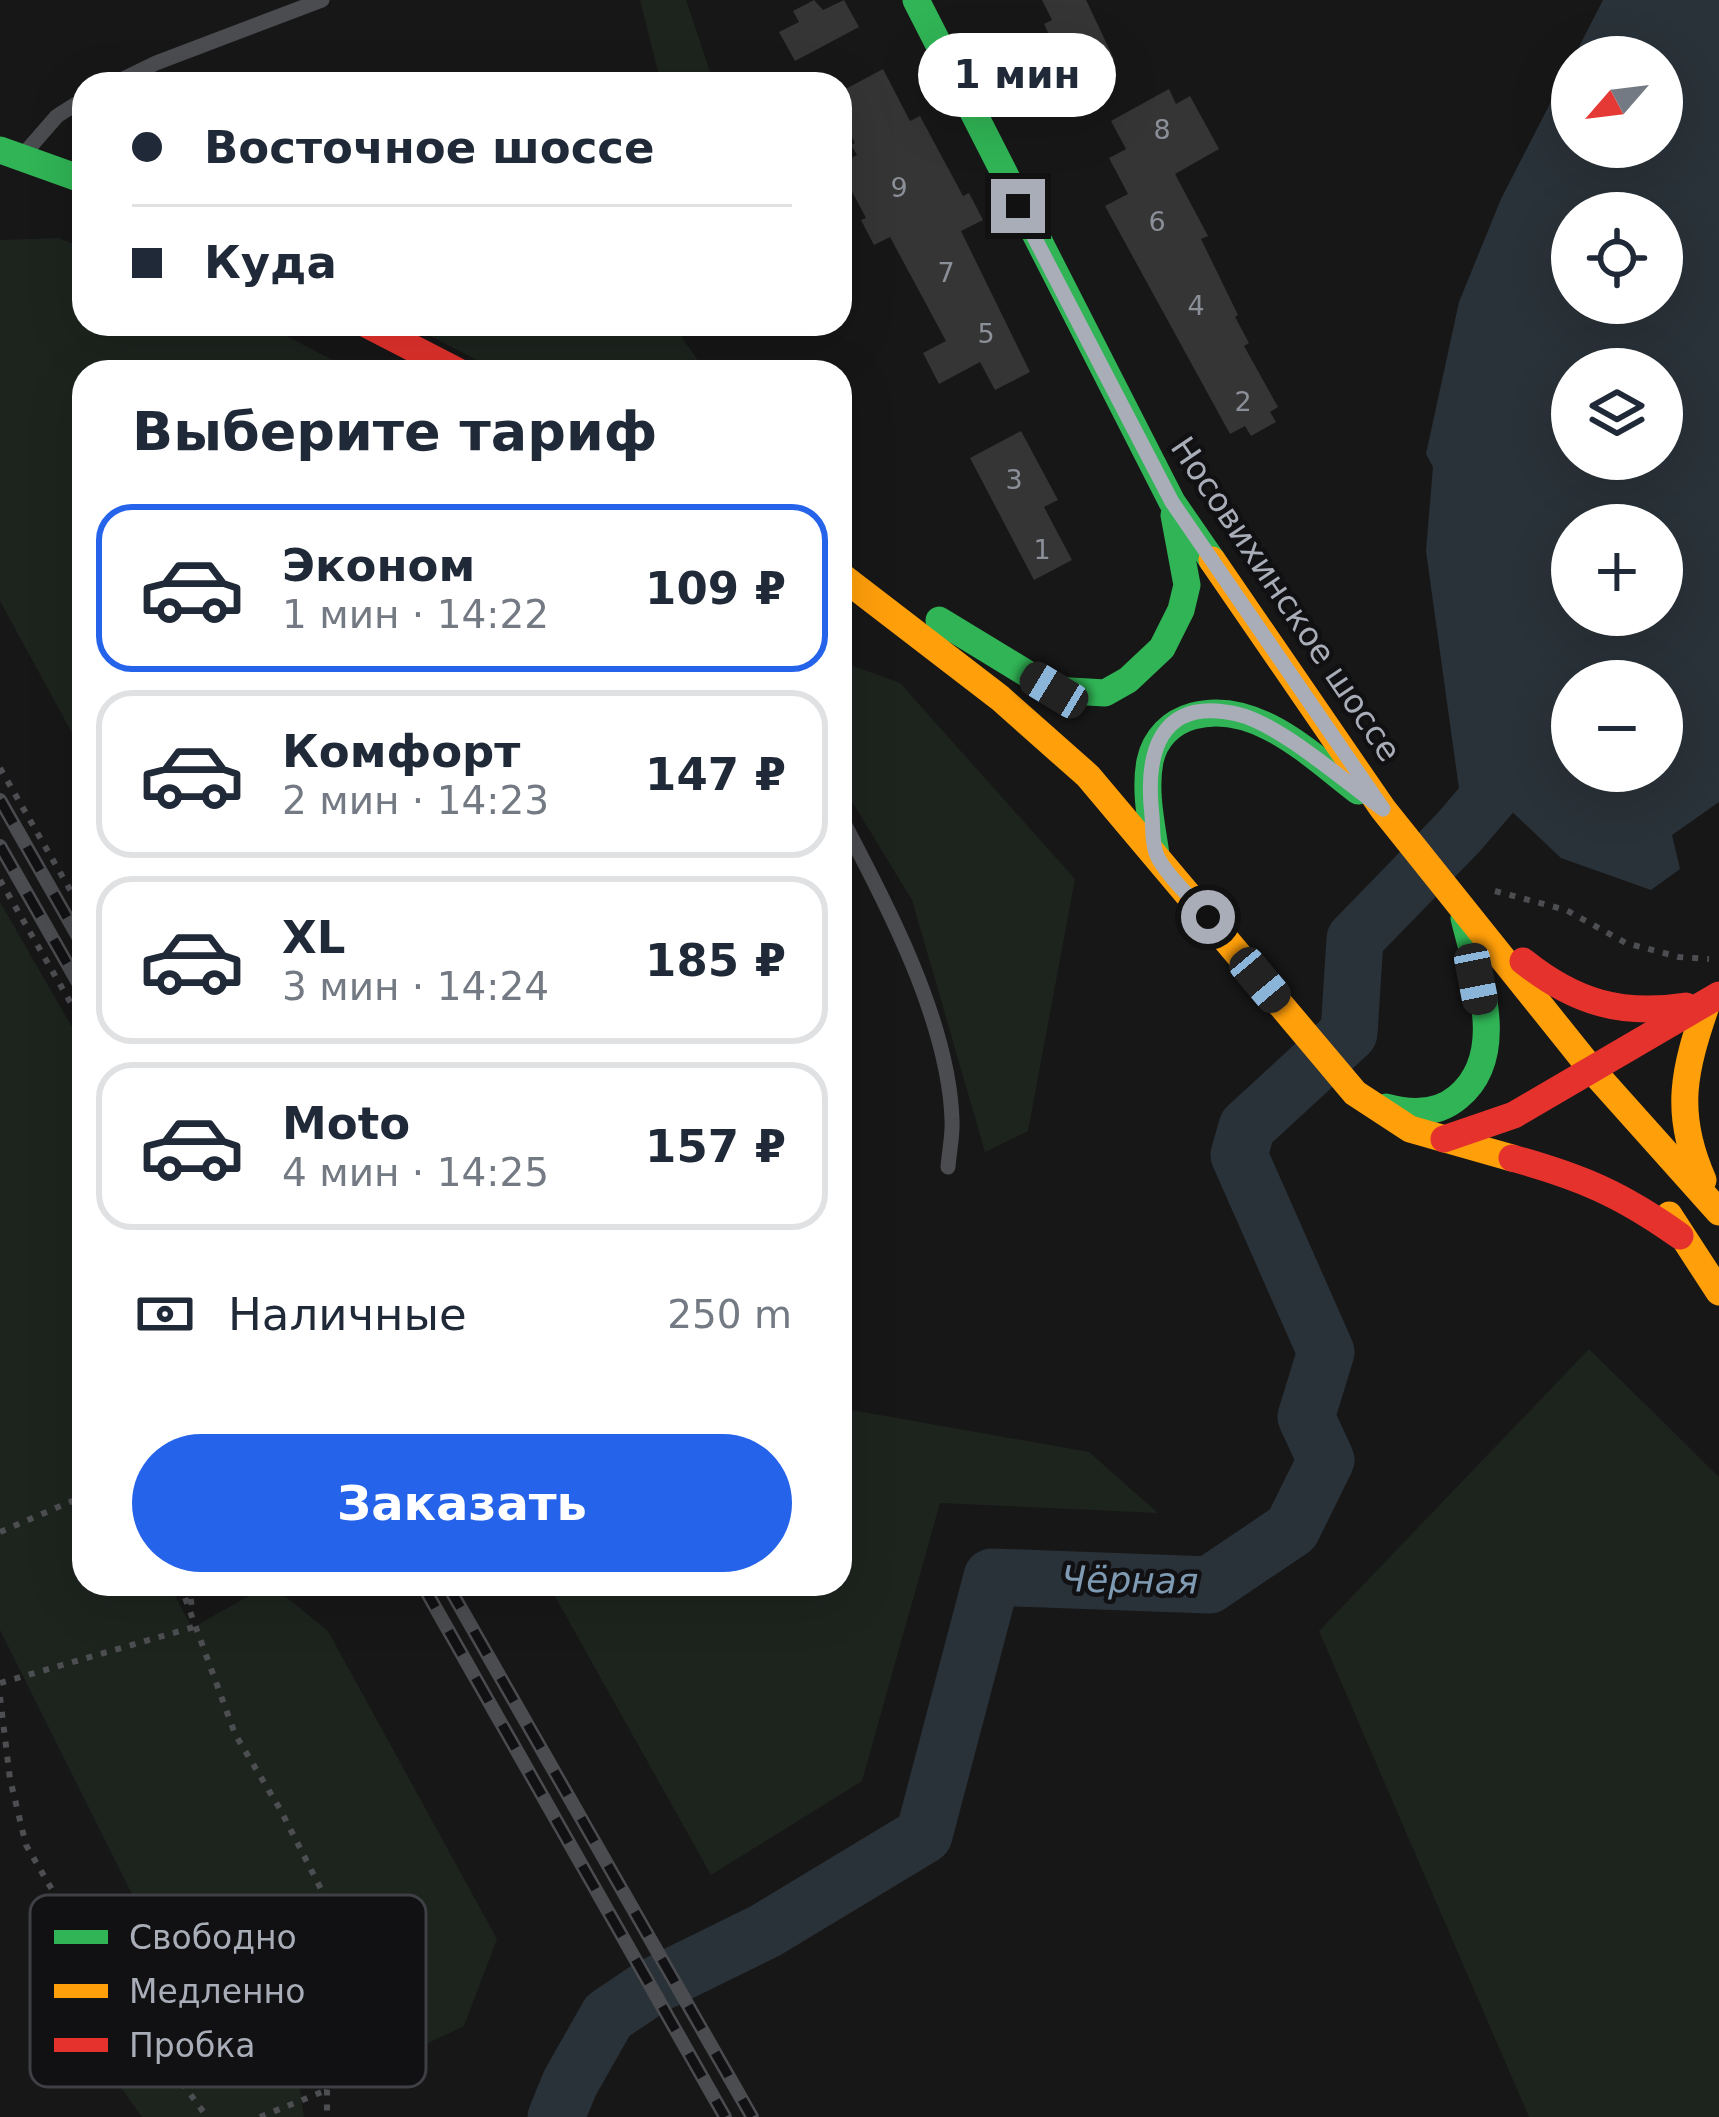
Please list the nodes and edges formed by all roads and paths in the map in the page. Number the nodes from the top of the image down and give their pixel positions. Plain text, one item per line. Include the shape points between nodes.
1 (322, 0) edge
2 (916, 0) edge
3 (138, 72) edge
4 (72, 107) edge
5 (11, 154) edge
6 (72, 175) edge
7 (389, 336) edge
8 (436, 360) edge
9 (1172, 502) junction
10 (852, 577) edge
11 (852, 582) edge
12 (0, 768) edge
13 (1383, 809) junction
14 (852, 839) edge
15 (1156, 855) junction
16 (0, 880) edge
17 (1487, 889) dead end
18 (72, 893) edge
19 (1462, 911) junction
20 (1719, 960) edge
21 (1713, 999) edge
22 (72, 1005) edge
23 (1592, 1070) junction
24 (1350, 1087) junction
25 (1443, 1139) junction
26 (948, 1167) dead end
27 (1719, 1211) edge
28 (1680, 1236) junction
29 (1719, 1292) edge
30 (72, 1501) edge
31 (0, 1532) edge
32 (187, 1596) edge
33 (194, 1627) junction
34 (0, 1683) edge
35 (0, 1696) edge
36 (55, 1895) edge
37 (322, 1895) edge
38 (185, 2087) edge
39 (328, 2087) edge
40 (327, 2090) junction
41 (207, 2117) edge
42 (260, 2117) edge
43 (327, 2117) edge

1 - 3 lane
2 - 9 main road, Носовихинское шоссе
4 - 5 lane
5 - 6 main road
7 - 8 main road
9 - 10 main road via 1187,585 1181,610 1162,648 1105,694 1054,690
9 - 13 main road, Носовихинское шоссе
11 - 15 main road via 1088,776
12 - 18 path
13 - 15 main road via 1253,719 1194,713 1161,735 1153,751
13 - 19 main road, Носовихинское шоссе
14 - 26 lane via 928,1010 952,1121
15 - 24 main road
16 - 22 path
17 - 20 path via 1566,910 1626,943
19 - 21 main road via 1583,1001 1650,1013
19 - 23 main road, Носовихинское шоссе
19 - 24 main road via 1486,1029 1473,1083 1427,1112 1396,1110
21 - 23 main road
21 - 27 main road via 1686,1065 1681,1104 1693,1160
23 - 25 main road via 1514,1115
23 - 27 main road
23 - 28 main road
24 - 25 main road via 1410,1130
25 - 28 main road via 1580,1177
28 - 29 main road
30 - 31 path
32 - 33 path
33 - 34 path
33 - 37 path via 235,1734
35 - 36 path via 26,1845
38 - 41 path
39 - 40 path
40 - 42 path
40 - 43 path

